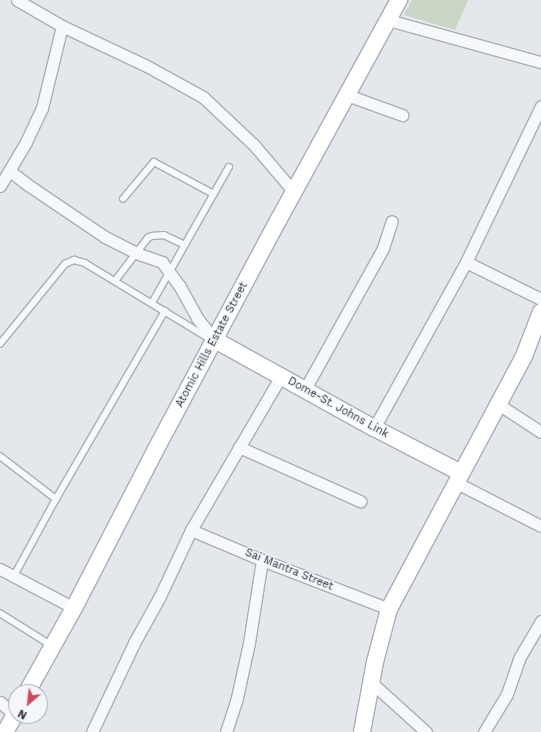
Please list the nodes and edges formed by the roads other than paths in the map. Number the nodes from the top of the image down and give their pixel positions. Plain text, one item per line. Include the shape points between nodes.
1 (17, 0) edge
2 (399, 0) edge
3 (388, 20) junction
4 (62, 26) junction
5 (541, 62) edge
6 (347, 95) junction
7 (541, 106) edge
8 (402, 115) dead end
9 (229, 167) dead end
10 (10, 171) junction
11 (0, 186) edge
12 (294, 192) junction
13 (214, 194) junction
14 (123, 199) dead end
15 (392, 221) dead end
16 (185, 245) junction
17 (136, 253) junction
18 (466, 262) junction
19 (169, 271) junction
20 (115, 281) junction
21 (541, 299) edge
22 (152, 303) junction
23 (165, 311) junction
24 (541, 312) edge
25 (215, 341) junction
26 (0, 344) edge
27 (280, 376) junction
28 (304, 389) junction
29 (498, 404) junction
30 (374, 428) junction
31 (541, 432) edge
32 (239, 447) junction
33 (0, 456) edge
34 (459, 478) junction
35 (56, 499) junction
36 (360, 501) dead end
37 (541, 526) edge
38 (191, 530) junction
39 (262, 560) junction
40 (0, 569) edge
41 (14, 576) junction
42 (74, 608) junction
43 (389, 610) junction
44 (0, 613) edge
45 (541, 621) edge
46 (538, 634) edge
47 (53, 646) junction
48 (372, 683) junction
49 (32, 684) edge
50 (0, 702) edge
51 (8, 708) edge
52 (92, 732) edge
53 (226, 732) edge
54 (362, 732) edge
55 (426, 732) edge
56 (484, 732) edge

1 - 4 street
2 - 3 main road, Atomic Hills Estate Street
3 - 5 street
3 - 6 main road, Atomic Hills Estate Street
4 - 10 street via 42,108
4 - 12 street via 145,65 203,97 254,146
6 - 8 street
6 - 12 main road, Atomic Hills Estate Street
7 - 18 street
9 - 13 lane
10 - 11 street
10 - 17 street via 28,186 105,237
12 - 25 main road, Atomic Hills Estate Street
13 - 14 lane via 154,162
13 - 16 lane
15 - 28 street via 383,248
16 - 17 lane via 164,235 156,235 148,238
16 - 19 lane
17 - 19 street via 162,262
17 - 20 lane
18 - 21 street
18 - 30 street
19 - 22 lane
19 - 25 street
20 - 22 lane
20 - 26 lane via 85,263 70,261
22 - 23 lane
23 - 25 lane
23 - 35 lane
24 - 29 main road via 524,356
25 - 27 main road, Dome-St. Johns Link
25 - 42 main road, Atomic Hills Estate Street
27 - 28 main road, Dome-St. Johns Link
27 - 32 street
28 - 30 main road, Dome-St. Johns Link
29 - 31 street
29 - 34 main road
30 - 34 main road, Dome-St. Johns Link
32 - 36 street
32 - 38 street
33 - 35 lane
34 - 37 street
34 - 43 main road
35 - 41 lane
38 - 39 street, Sai Mantra Street
38 - 52 street
39 - 43 street, Sai Mantra Street
39 - 53 street via 249,643 236,702
40 - 41 street
41 - 42 street
42 - 47 main road, Atomic Hills Estate Street
43 - 48 main road
44 - 47 lane
45 - 46 street
46 - 56 street via 520,657 507,694
47 - 49 main road, Atomic Hills Estate Street
48 - 54 main road
48 - 55 street
50 - 51 street

